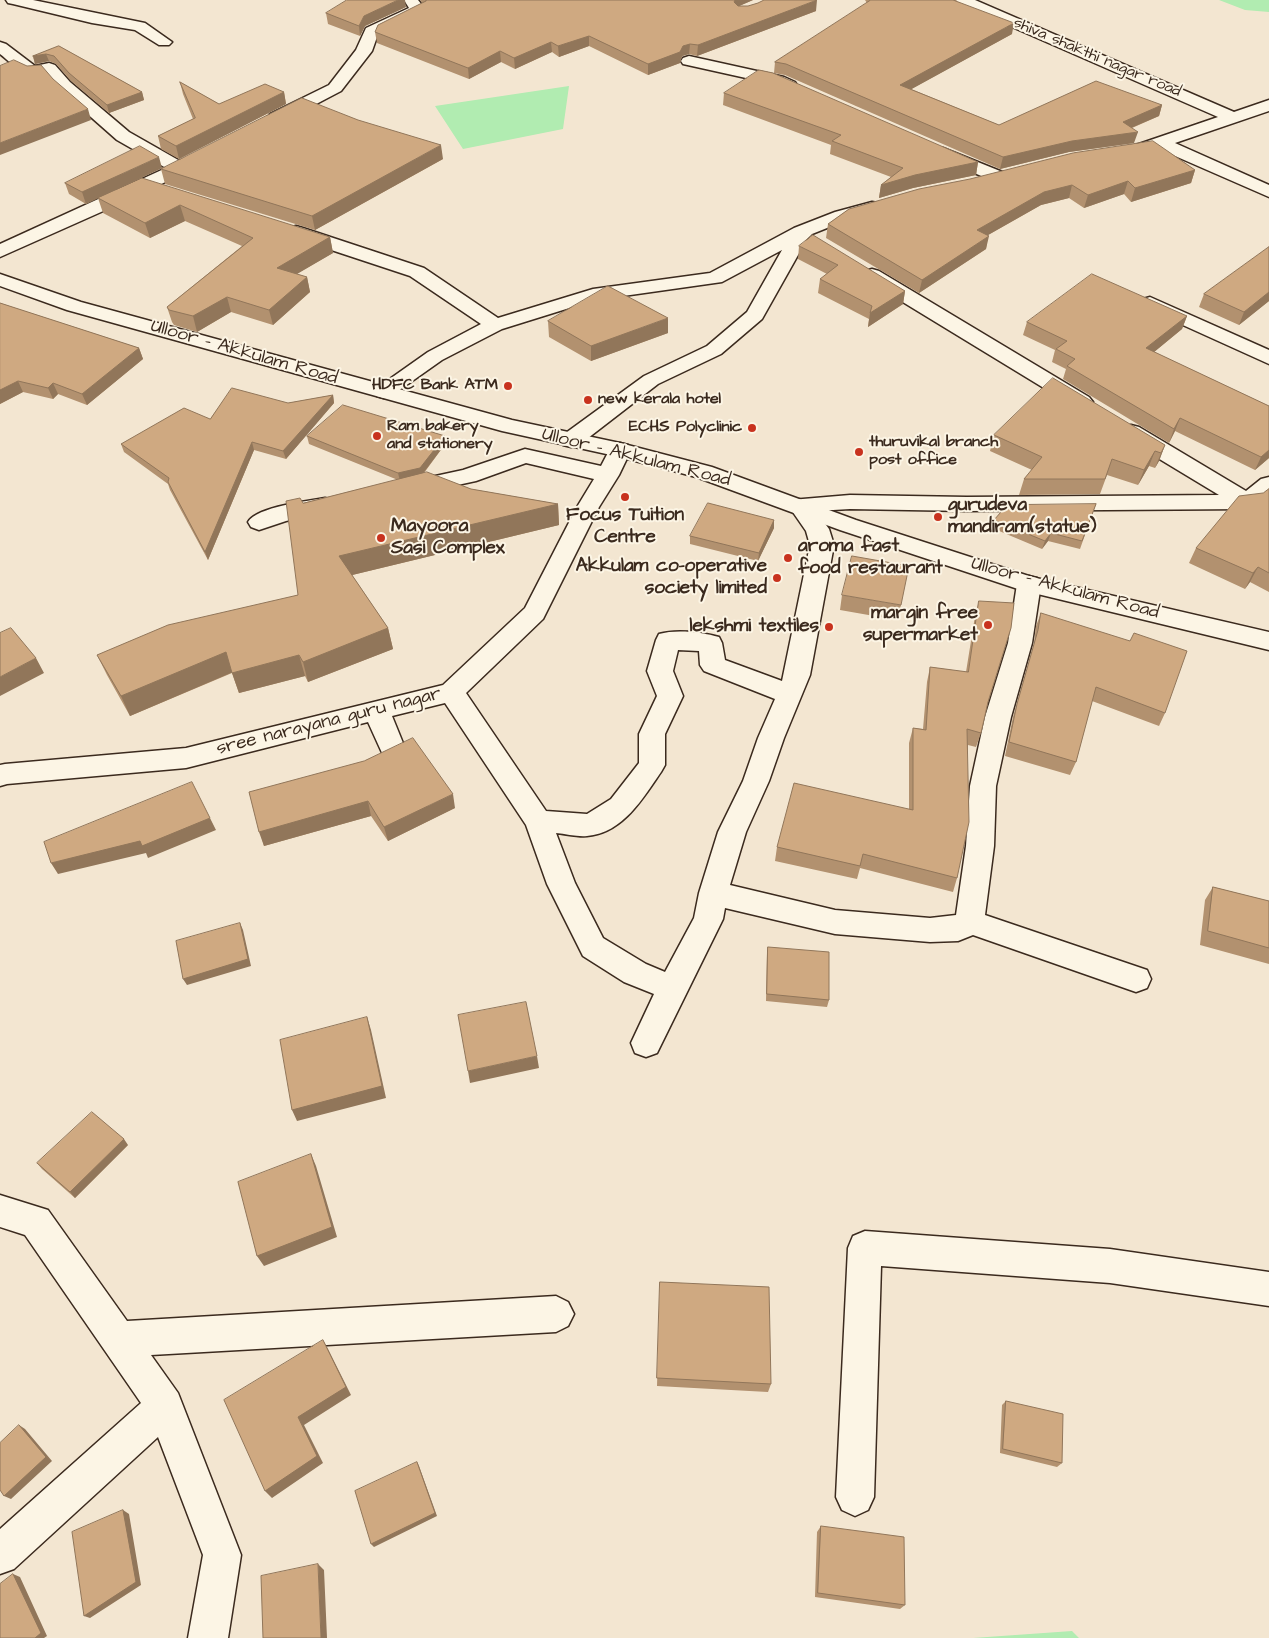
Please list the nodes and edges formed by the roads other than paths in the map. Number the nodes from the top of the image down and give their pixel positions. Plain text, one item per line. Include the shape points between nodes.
1 (7, 0) edge
2 (13, 0) edge
3 (411, 0) edge
4 (962, 0) edge
5 (0, 3) edge
6 (0, 35) edge
7 (164, 42) dead end
8 (0, 45) edge
9 (689, 61) edge
10 (803, 92) edge
11 (1269, 105) edge
12 (1232, 117) junction
13 (265, 124) edge
14 (1160, 143) junction
15 (930, 148) edge
16 (214, 151) edge
17 (1104, 155) edge
18 (180, 168) junction
19 (1019, 172) edge
20 (999, 177) junction
21 (975, 183) edge
22 (145, 185) junction
23 (169, 192) edge
24 (1269, 192) edge
25 (886, 203) edge
26 (277, 226) edge
27 (810, 238) junction
28 (0, 251) edge
29 (852, 263) edge
30 (0, 280) edge
31 (1133, 295) edge
32 (495, 325) junction
33 (1269, 358) edge
34 (384, 392) junction
35 (571, 440) junction
36 (620, 450) junction
37 (608, 475) junction
38 (1269, 484) edge
39 (392, 493) edge
40 (345, 502) edge
41 (1247, 502) junction
42 (1269, 502) edge
43 (799, 505) junction
44 (259, 522) dead end
45 (1029, 584) junction
46 (1269, 641) edge
47 (452, 692) junction
48 (790, 694) junction
49 (376, 710) junction
50 (392, 748) edge
51 (0, 776) edge
52 (538, 821) junction
53 (713, 893) junction
54 (970, 922) junction
55 (1136, 979) dead end
56 (672, 988) junction
57 (646, 1043) dead end
58 (0, 1211) edge
59 (1269, 1289) edge
60 (556, 1314) dead end
61 (119, 1339) junction
62 (165, 1406) junction
63 (855, 1497) dead end
64 (0, 1555) edge
65 (208, 1638) edge

1 - 5 street
2 - 7 street via 140,26
3 - 13 street via 418,10 370,31 364,51 335,88
4 - 12 street, shiva shakthi nagar road
6 - 8 street via 4,36
8 - 18 street via 32,71 49,68 123,136
9 - 10 street via 778,80
11 - 12 street
12 - 14 street
14 - 17 street
14 - 24 street
15 - 20 street
16 - 18 street
18 - 22 street
19 - 20 street
20 - 21 street
22 - 23 street
22 - 28 street
25 - 27 street via 841,216
26 - 32 street via 417,272
27 - 32 street via 715,278 593,295
27 - 35 street via 755,315 714,350 651,380
29 - 41 street
30 - 34 street, Ulloor - Akkulam Road via 74,306
31 - 33 street
32 - 34 street via 435,356
34 - 35 street, Ulloor - Akkulam Road
35 - 36 street, Ulloor - Akkulam Road
36 - 37 street, sree narayana guru nagar
36 - 43 street, Ulloor - Akkulam Road via 704,472
37 - 39 street via 525,456 468,476
37 - 47 street, sree narayana guru nagar via 588,507 534,613
38 - 41 street
40 - 44 street via 280,514
41 - 42 street
41 - 43 street via 850,502
43 - 45 street, Ulloor - Akkulam Road via 848,525
43 - 48 street via 818,529 822,545 797,675
45 - 46 street, Ulloor - Akkulam Road
45 - 54 street via 1020,643 998,717 983,786 980,846
47 - 49 street, sree narayana guru nagar
47 - 52 street
48 - 52 street via 713,665 710,643 668,640 660,670 670,696 652,734 652,765 621,807 601,820 588,825
48 - 53 street via 732,832
49 - 50 street
49 - 51 street, sree narayana guru nagar via 186,758
52 - 56 street via 561,884 593,947 635,973
53 - 54 street via 835,922 930,930 958,929
53 - 56 street via 708,919
54 - 55 street
56 - 57 street
58 - 61 street via 36,1222
59 - 63 street via 1110,1266 865,1248
60 - 61 street
61 - 62 street
62 - 64 street
62 - 65 street via 222,1555

